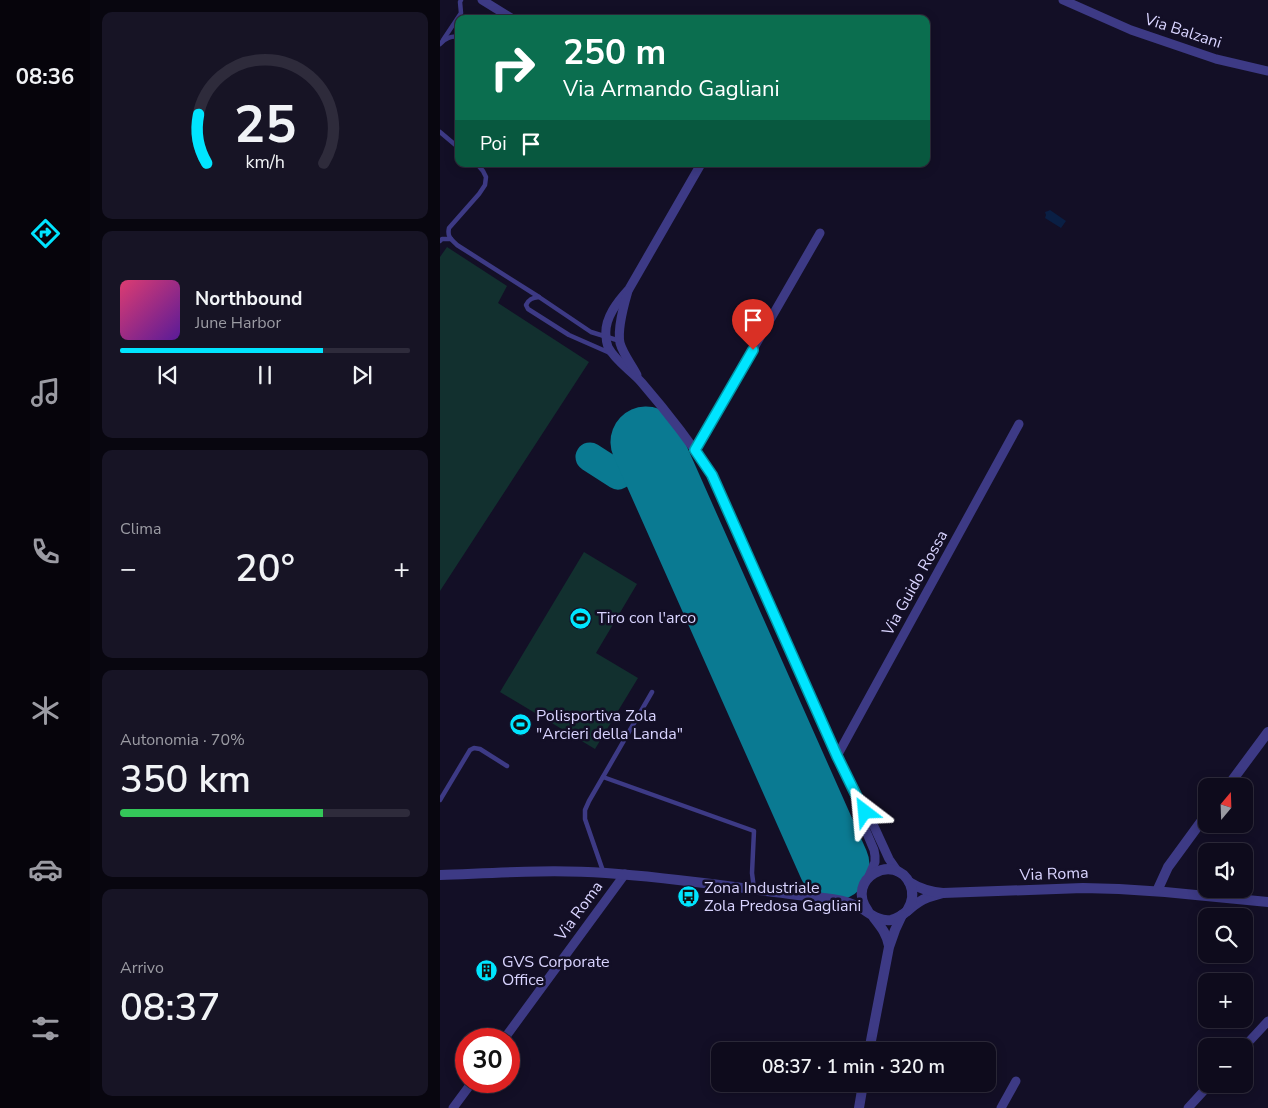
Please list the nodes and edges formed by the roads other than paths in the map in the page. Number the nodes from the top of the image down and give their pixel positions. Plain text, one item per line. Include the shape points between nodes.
1 (461, 0) edge
2 (482, 0) edge
3 (1063, 0) edge
4 (460, 15) edge
5 (500, 15) edge
6 (455, 22) edge
7 (455, 36) edge
8 (441, 42) edge
9 (1268, 71) edge
10 (440, 132) edge
11 (455, 145) edge
12 (480, 167) edge
13 (699, 167) edge
14 (820, 233) dead end
15 (451, 239) junction
16 (440, 241) edge
17 (629, 289) junction
18 (539, 296) junction
19 (606, 336) junction
20 (620, 341) junction
21 (614, 354) junction
22 (641, 382) junction
23 (1019, 424) dead end
24 (695, 450) junction
25 (652, 692) dead end
26 (1268, 732) edge
27 (837, 756) junction
28 (507, 766) dead end
29 (603, 777) junction
30 (1234, 778) edge
31 (440, 800) edge
32 (859, 801) junction
33 (1198, 826) edge
34 (898, 872) junction
35 (603, 873) junction
36 (625, 874) junction
37 (440, 875) edge
38 (869, 876) junction
39 (909, 882) junction
40 (754, 890) junction
41 (862, 890) junction
42 (1161, 892) junction
43 (944, 893) junction
44 (830, 898) junction
45 (1268, 902) edge
46 (904, 913) junction
47 (870, 914) junction
48 (889, 947) junction
49 (1268, 1021) edge
50 (512, 1028) edge
51 (1252, 1038) edge
52 (871, 1042) edge
53 (1016, 1081) dead end
54 (862, 1092) edge
55 (464, 1093) edge
56 (1202, 1093) edge
57 (453, 1108) edge
58 (859, 1108) edge
59 (1001, 1108) edge
60 (1188, 1108) edge

1 - 4 lane
2 - 5 street
3 - 9 street, Via Balzani via 1131,30 1216,59
6 - 8 lane
7 - 8 lane
10 - 11 lane
12 - 15 lane via 486,177 485,185 449,228
13 - 17 street
14 - 24 street
15 - 16 lane
15 - 18 lane
17 - 19 street via 612,311
17 - 20 street via 621,318
18 - 19 lane via 591,332
18 - 21 lane via 528,301 528,308 569,335
19 - 20 lane
19 - 21 street
20 - 22 street
21 - 22 street
22 - 24 street
23 - 27 street, Via Guido Rossa
24 - 27 street via 712,475
25 - 29 lane
26 - 30 street
27 - 32 street
28 - 31 lane via 480,749 470,750
29 - 35 lane via 585,810
29 - 40 lane via 754,831
32 - 34 street
32 - 38 street via 863,824 875,856
33 - 42 street via 1168,867
34 - 38 street via 884,869
34 - 39 street, Via Roma
35 - 36 street, Via Roma
35 - 37 street, Via Roma via 530,871
36 - 40 street, Via Roma
36 - 50 street, Via Roma
38 - 41 street
39 - 43 street, Via Roma via 926,890
39 - 46 street via 911,903
40 - 44 street, Via Roma
41 - 44 street, Via Roma via 849,897
41 - 47 street via 862,900
42 - 43 street, Via Roma via 1083,888
42 - 45 street, Via Roma
43 - 46 street, Via Roma via 924,899
44 - 47 street, Via Roma via 858,906
46 - 47 street, Via Roma via 891,920
46 - 48 street
47 - 48 street via 887,935
48 - 52 street
49 - 51 street
53 - 59 street
54 - 58 street
55 - 57 street
56 - 60 street

